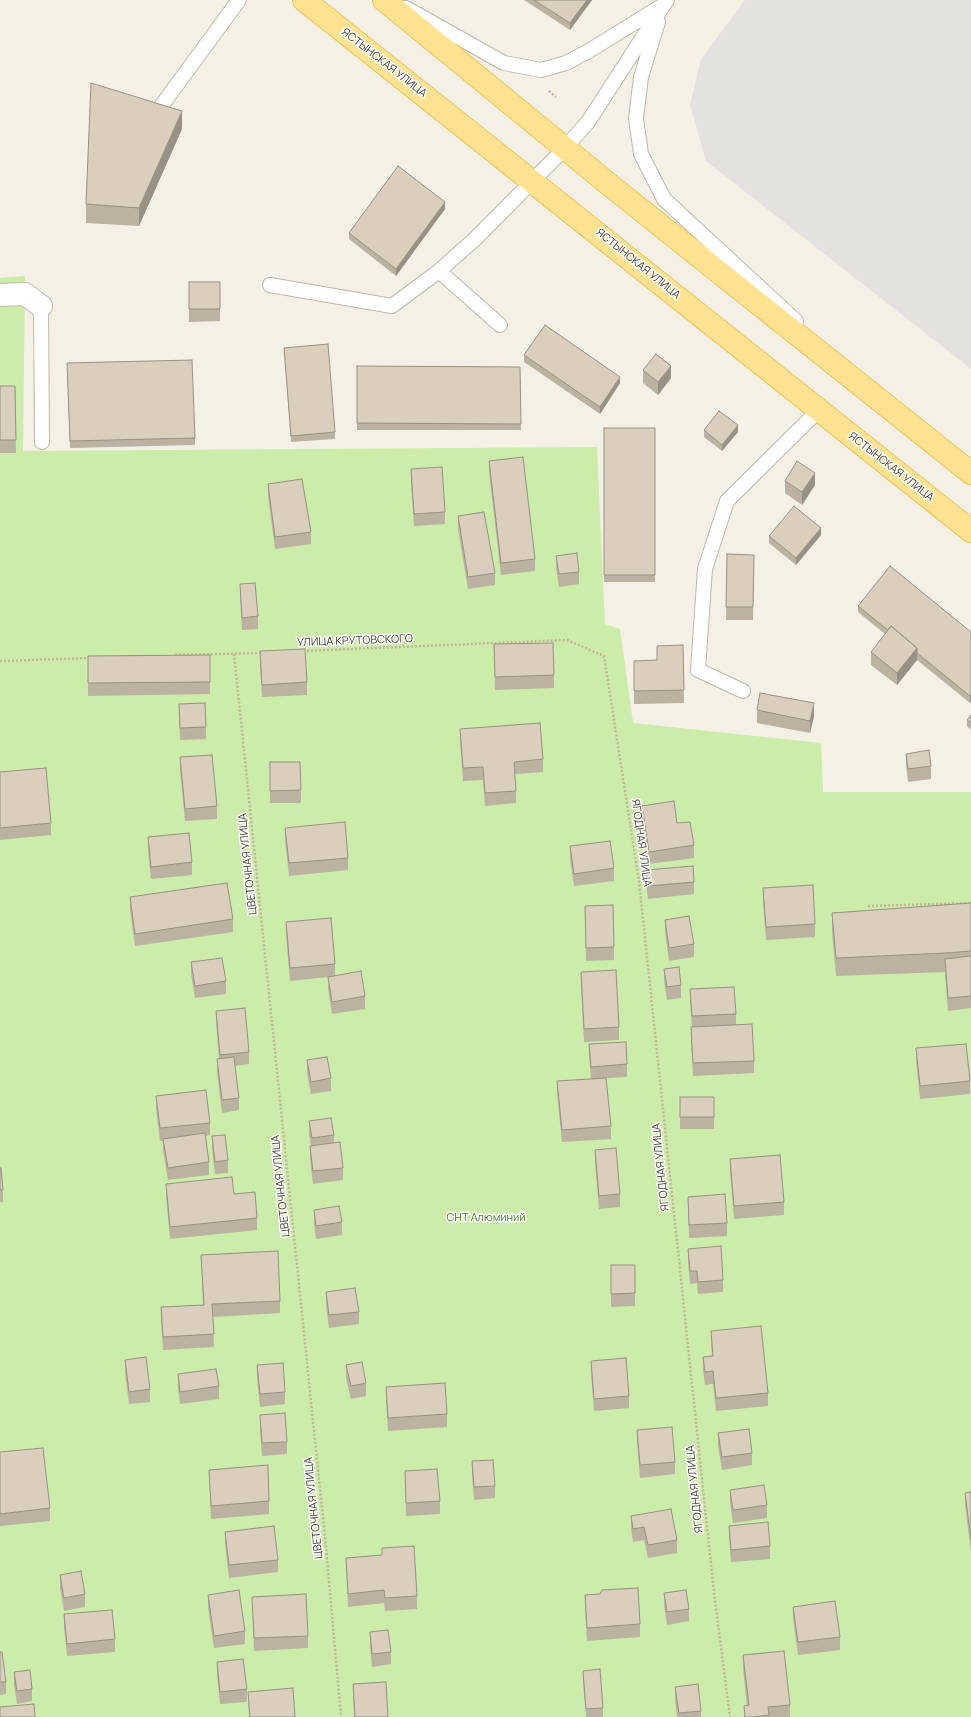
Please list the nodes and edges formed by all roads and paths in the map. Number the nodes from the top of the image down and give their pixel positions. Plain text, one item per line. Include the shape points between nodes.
1 (238, 0) edge
2 (304, 0) edge
3 (384, 0) edge
4 (391, 0) edge
5 (665, 2) edge
6 (159, 109) edge
7 (565, 148) junction
8 (533, 181) junction
9 (439, 271) junction
10 (270, 285) dead end
11 (0, 295) edge
12 (41, 306) joint
13 (500, 325) dead end
14 (819, 410) junction
15 (892, 410) junction
16 (42, 442) dead end
17 (971, 473) edge
18 (971, 530) edge
19 (567, 640) joint
20 (298, 651) edge
21 (266, 652) edge
22 (234, 654) junction
23 (172, 656) edge
24 (94, 658) edge
25 (0, 660) edge
26 (743, 691) dead end
27 (971, 903) edge
28 (868, 906) dead end
29 (341, 1717) edge
30 (730, 1717) edge

1 - 6 lane
2 - 8 main road, ЯСТЫНСКАЯ УЛИЦА
3 - 7 main road
4 - 5 lane via 504,63 541,70 566,63 587,52
5 - 7 lane via 588,122
5 - 15 lane via 641,77 636,118 641,154 664,199
7 - 8 lane
7 - 15 main road
8 - 9 lane
8 - 14 main road, ЯСТЫНСКАЯ УЛИЦА
9 - 10 lane via 392,306
9 - 13 lane
11 - 12 street via 25,294
12 - 16 lane
14 - 18 main road, ЯСТЫНСКАЯ УЛИЦА
14 - 26 lane via 727,501 705,569 698,670
15 - 17 main road
19 - 20 path, УЛИЦА КРУТОВСКОГО
19 - 30 path, ЯГОДНАЯ УЛИЦА via 604,656 639,881 714,1593
21 - 22 path
22 - 23 path
22 - 29 path, ЦВЕТОЧНАЯ УЛИЦА via 326,1547
24 - 25 path
27 - 28 path

